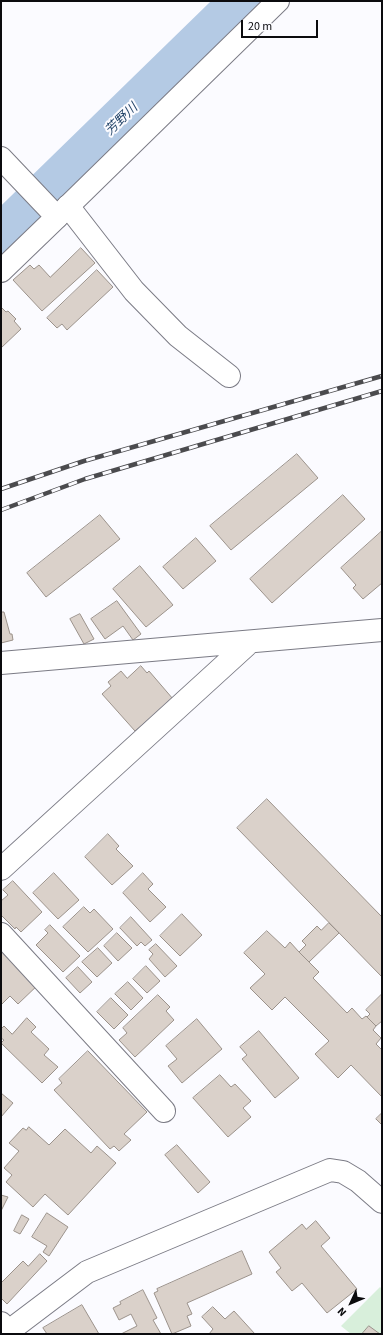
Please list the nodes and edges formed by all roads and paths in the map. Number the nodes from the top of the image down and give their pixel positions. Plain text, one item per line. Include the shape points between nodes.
1 (278, 1) edge
2 (1, 158) edge
3 (62, 212) junction
4 (1, 271) edge
5 (229, 376) dead end
6 (382, 630) edge
7 (250, 642) junction
8 (1, 664) edge
9 (1, 869) edge
10 (1, 934) edge
11 (164, 1111) dead end
12 (382, 1202) edge
13 (6, 1331) edge

1 - 3 street
2 - 3 street via 31,190
3 - 4 street
3 - 5 street via 178,336
6 - 7 street
7 - 8 street
7 - 9 street
10 - 11 street
12 - 13 street via 353,1178 343,1172 330,1170 87,1272

